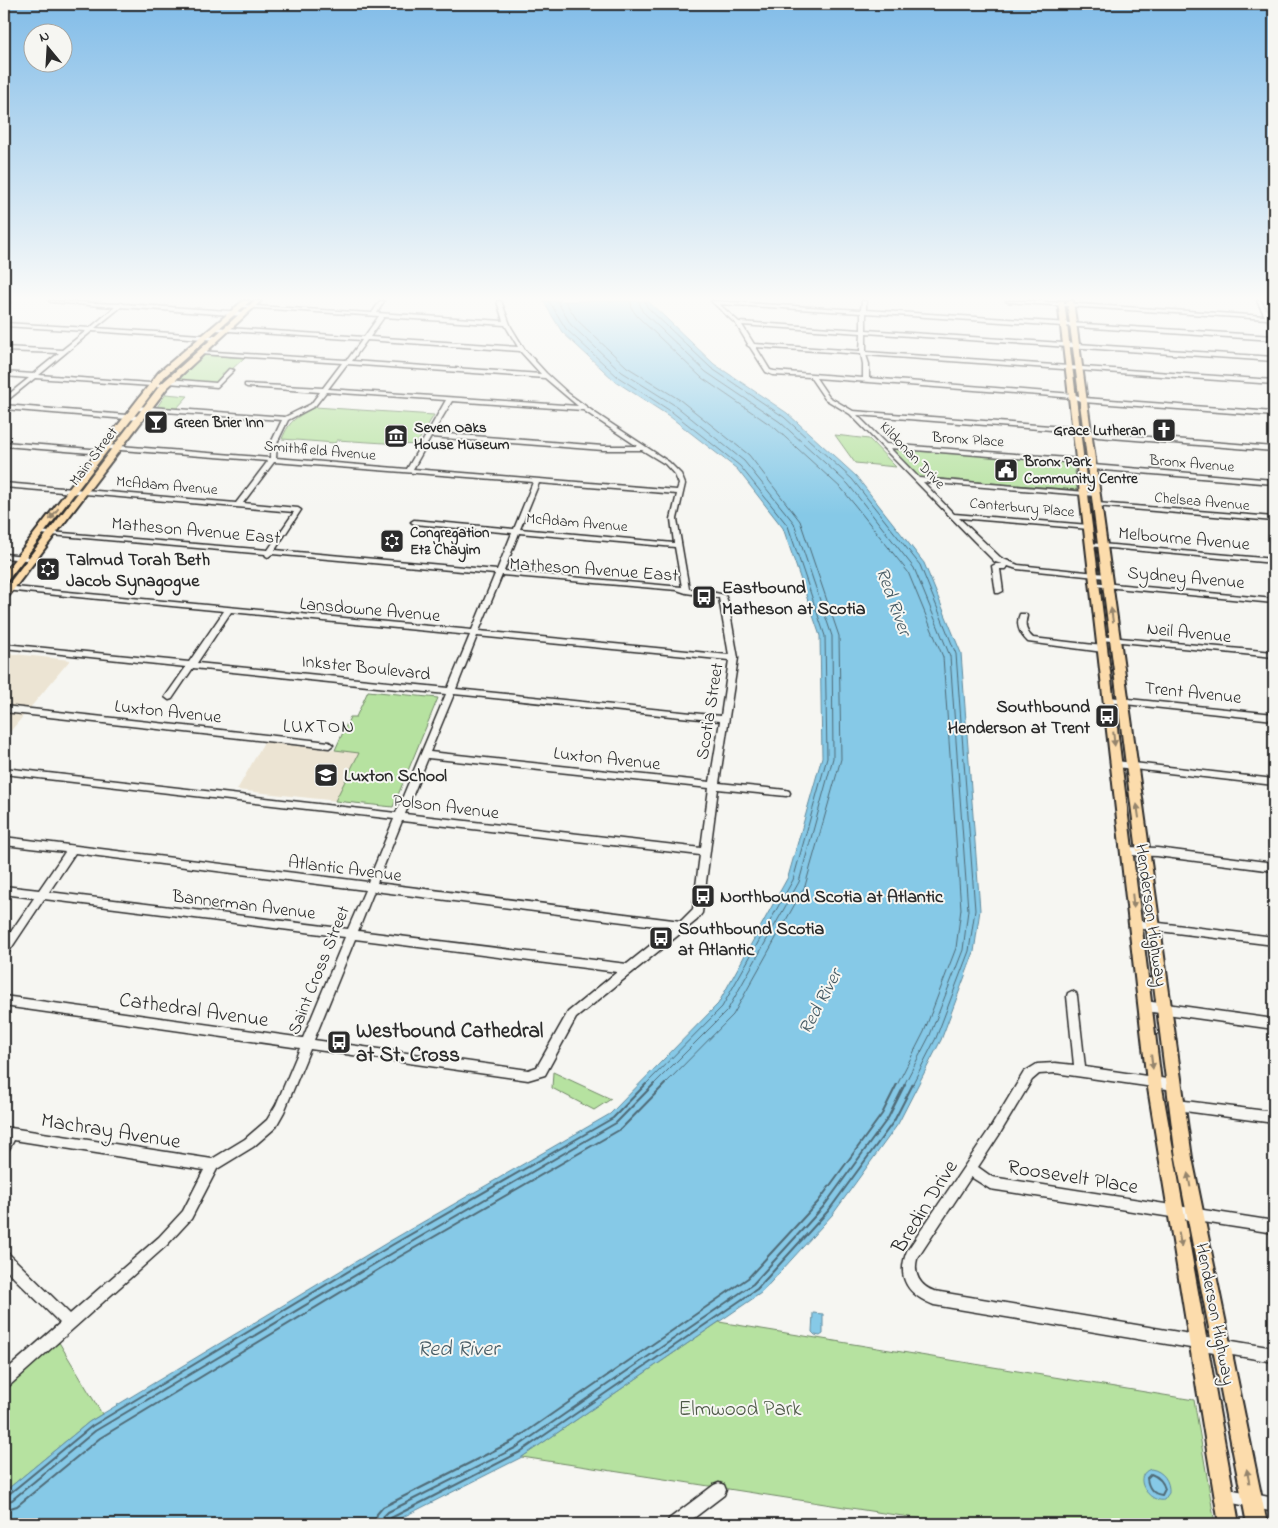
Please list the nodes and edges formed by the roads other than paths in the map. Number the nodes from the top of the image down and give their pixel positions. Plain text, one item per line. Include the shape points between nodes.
1 (39, 372) edge
2 (166, 372) edge
3 (169, 372) edge
4 (229, 372) edge
5 (339, 372) edge
6 (493, 372) edge
7 (543, 372) edge
8 (779, 372) edge
9 (866, 372) edge
10 (1070, 372) edge
11 (1080, 372) edge
12 (1139, 372) edge
13 (4, 374) edge
14 (176, 374) joint
15 (546, 376) junction
16 (812, 376) junction
17 (34, 377) junction
18 (866, 380) junction
19 (1274, 382) edge
20 (166, 384) junction
21 (154, 385) junction
22 (247, 385) dead end
23 (326, 390) junction
24 (1073, 396) junction
25 (450, 399) junction
26 (1083, 400) junction
27 (4, 401) edge
28 (4, 407) edge
29 (584, 408) junction
30 (133, 412) junction
31 (143, 413) junction
32 (852, 413) junction
33 (1274, 414) edge
34 (285, 422) junction
35 (431, 432) junction
36 (1082, 432) junction
37 (4, 444) edge
38 (118, 446) junction
39 (885, 446) junction
40 (644, 448) junction
41 (105, 449) junction
42 (1274, 449) edge
43 (274, 459) junction
44 (1086, 464) junction
45 (409, 470) junction
46 (537, 480) junction
47 (918, 480) junction
48 (1274, 482) edge
49 (4, 485) edge
50 (72, 491) junction
51 (84, 491) junction
52 (681, 492) junction
53 (1093, 497) junction
54 (238, 504) junction
55 (953, 516) junction
56 (1274, 519) edge
57 (414, 520) dead end
58 (1089, 527) junction
59 (517, 528) junction
60 (44, 535) junction
61 (677, 542) junction
62 (1096, 545) junction
63 (268, 554) junction
64 (4, 556) edge
65 (23, 558) junction
66 (1274, 561) edge
67 (1006, 564) junction
68 (498, 574) junction
69 (4, 579) edge
70 (1100, 580) junction
71 (5, 591) edge
72 (686, 591) junction
73 (999, 591) dead end
74 (1274, 601) edge
75 (229, 610) junction
76 (1023, 616) dead end
77 (474, 634) junction
78 (1109, 644) junction
79 (4, 646) edge
80 (1274, 655) edge
81 (734, 658) junction
82 (191, 666) junction
83 (450, 692) junction
84 (169, 696) dead end
85 (1109, 700) junction
86 (1123, 701) junction
87 (4, 709) edge
88 (1274, 717) edge
89 (724, 719) junction
90 (329, 745) dead end
91 (425, 755) junction
92 (1116, 764) junction
93 (1132, 766) junction
94 (4, 771) edge
95 (1274, 782) edge
96 (714, 785) junction
97 (786, 793) dead end
98 (399, 817) junction
99 (4, 841) edge
100 (72, 850) junction
101 (1128, 851) junction
102 (705, 852) junction
103 (1143, 852) junction
104 (1274, 867) edge
105 (371, 887) junction
106 (4, 890) edge
107 (41, 895) junction
108 (1135, 924) junction
109 (683, 925) junction
110 (1153, 925) junction
111 (351, 934) junction
112 (1274, 941) edge
113 (4, 950) edge
114 (629, 969) junction
115 (1072, 996) dead end
116 (4, 1001) edge
117 (1145, 1006) junction
118 (1164, 1010) junction
119 (1274, 1024) edge
120 (307, 1043) junction
121 (1080, 1071) junction
122 (528, 1075) joint
123 (1154, 1082) junction
124 (1174, 1085) junction
125 (1177, 1105) junction
126 (1274, 1118) edge
127 (7, 1134) edge
128 (4, 1147) edge
129 (213, 1165) junction
130 (970, 1169) junction
131 (1175, 1212) junction
132 (1196, 1216) junction
133 (1274, 1227) edge
134 (4, 1259) edge
135 (68, 1323) junction
136 (1197, 1341) junction
137 (1222, 1347) junction
138 (1274, 1355) edge
139 (4, 1381) edge
140 (719, 1490) dead end
141 (1224, 1495) junction
142 (1252, 1502) junction
143 (1274, 1505) edge
144 (674, 1524) edge
145 (1229, 1524) edge
146 (1257, 1524) edge

1 - 17 street
2 - 21 main road, Main Street
3 - 14 main road
4 - 20 street via 217,385
5 - 23 street
6 - 15 street
7 - 15 street
8 - 16 street
9 - 18 street
10 - 24 main road, Henderson Highway
11 - 26 main road, Henderson Highway
12 - 19 street
13 - 17 street
14 - 20 main road, Main Street
15 - 29 street
16 - 18 street
16 - 32 street, Kildonan Drive via 827,398
17 - 21 street
17 - 27 street
18 - 24 street
20 - 21 street
20 - 31 main road, Main Street
21 - 30 main road, Main Street
22 - 23 street
23 - 25 street
23 - 34 street via 314,405
24 - 26 street
24 - 36 main road, Henderson Highway
25 - 29 street
25 - 35 street
26 - 33 street
26 - 36 main road, Henderson Highway
28 - 30 street
29 - 40 street
30 - 31 street
30 - 41 main road, Main Street
31 - 34 street
31 - 38 main road, Main Street
32 - 36 street
32 - 39 street, Kildonan Drive
34 - 43 street via 274,442
35 - 40 street via 603,448
35 - 45 street
36 - 42 street
36 - 44 main road, Henderson Highway
37 - 41 street, Smithfield Avenue
38 - 41 street, Smithfield Avenue
38 - 43 street, Smithfield Avenue
38 - 51 main road, Main Street
39 - 44 street, Bronx Place
39 - 47 street, Kildonan Drive
40 - 52 street via 678,474
41 - 50 main road, Main Street
43 - 45 street, Smithfield Avenue
43 - 54 street
44 - 48 street, Bronx Avenue
44 - 53 main road, Henderson Highway
45 - 46 street, Smithfield Avenue
46 - 52 street, Smithfield Avenue
46 - 59 street, Saint Cross Street
47 - 53 street, Chelsea Avenue
47 - 55 street, Kildonan Drive
49 - 50 street, McAdam Avenue
50 - 51 street, McAdam Avenue
50 -> 60 main road, Main Street
51 - 54 street, McAdam Avenue
51 - 60 main road, Main Street
52 - 61 street via 674,519
53 - 56 street, Chelsea Avenue
53 - 58 main road, Henderson Highway
53 - 62 main road, Henderson Highway
54 - 63 street, McAdam Avenue via 298,510
55 - 58 street, Canterbury Place
55 - 67 street, Kildonan Drive
57 - 59 street, McAdam Avenue
58 - 62 main road, Henderson Highway
59 - 61 street, McAdam Avenue
59 - 68 street, Saint Cross Street
60 - 63 street, Matheson Avenue East
60 - 65 main road, Main Street
60 - 71 main road, Main Street
61 - 72 street
62 - 66 street, Melbourne Avenue
62 - 70 main road, Henderson Highway
63 - 68 street, Matheson Avenue East
64 - 65 street
65 - 69 main road, Main Street
67 - 70 street, Kildonan Drive
67 - 73 street via 996,566
68 - 72 street, Matheson Avenue East via 678,593
68 - 77 street, Saint Cross Street
70 - 74 street, Sydney Avenue
70 - 78 main road, Henderson Highway
71 - 75 street, Lansdowne Avenue
72 - 81 street, Scotia Street via 722,597
75 - 77 street, Lansdowne Avenue
75 - 82 street
76 - 78 street, Neil Avenue via 1023,631 1031,640
77 - 81 street, Lansdowne Avenue
77 - 83 street, Saint Cross Street
78 - 80 street, Neil Avenue
78 - 85 main road, Henderson Highway
78 - 86 main road, Henderson Highway
79 - 82 street, Inkster Boulevard
81 - 89 street, Scotia Street
82 - 83 street, Inkster Boulevard
82 - 84 street
83 - 89 street, Inkster Boulevard
83 - 91 street, Saint Cross Street
85 - 86 street, Trent Avenue
85 -> 92 main road, Henderson Highway
86 - 88 street, Trent Avenue
86 - 93 main road, Henderson Highway
87 - 90 street, Luxton Avenue
89 - 96 street, Scotia Street
91 - 96 street, Luxton Avenue
91 - 98 street, Saint Cross Street
92 - 93 street
92 - 101 main road, Henderson Highway
93 - 95 street
103 -> 93 main road, Henderson Highway
94 - 98 street, Polson Avenue
96 - 97 street, Luxton Avenue
96 - 102 street, Scotia Street
98 - 102 street, Polson Avenue
98 - 105 street, Saint Cross Street
99 - 100 street, Atlantic Avenue
100 - 105 street, Atlantic Avenue
100 - 107 street
101 - 103 street
101 -> 108 main road, Henderson Highway
102 - 109 street, Scotia Street via 698,910
103 - 104 street
103 - 110 main road, Henderson Highway
105 - 109 street, Atlantic Avenue
105 - 111 street, Saint Cross Street
106 - 107 street, Bannerman Avenue
107 - 111 street, Bannerman Avenue
107 - 113 street
108 - 110 street
108 - 117 main road, Henderson Highway
109 - 114 street, Scotia Street
110 - 112 street
110 - 118 main road, Henderson Highway
111 - 114 street, Bannerman Avenue
111 - 120 street, Saint Cross Street
114 - 122 street, Scotia Street via 572,1015 541,1071
115 - 121 street
116 - 120 street, Cathedral Avenue
117 - 118 street
117 -> 123 main road, Henderson Highway
118 - 119 street
118 - 124 main road, Henderson Highway
120 - 122 street, Cathedral Avenue
120 - 129 street, Saint Cross Street via 271,1124 250,1143
121 - 123 street, Bredin Drive
121 - 130 street, Bredin Drive via 1049,1068 1037,1069 1030,1074
123 - 124 street, Bredin Drive
123 - 131 main road, Henderson Highway
124 - 125 main road, Henderson Highway
125 - 126 street
132 -> 125 main road, Henderson Highway
127 - 128 street
127 - 129 street, Machray Avenue
129 - 135 street via 187,1215 163,1241
130 - 131 street, Roosevelt Place via 990,1183
130 - 136 street, Bredin Drive via 910,1261 911,1278 922,1293 934,1298
131 - 132 street, Roosevelt Place
131 -> 136 main road, Henderson Highway
132 - 133 street, Roosevelt Place
132 - 137 main road, Henderson Highway
134 - 135 street
135 - 139 street
136 - 137 street
136 - 141 main road, Henderson Highway
137 - 138 street
142 -> 137 main road, Henderson Highway
140 - 144 street
141 - 142 street
141 - 145 main road, Henderson Highway
142 - 143 street
142 - 146 main road, Henderson Highway

